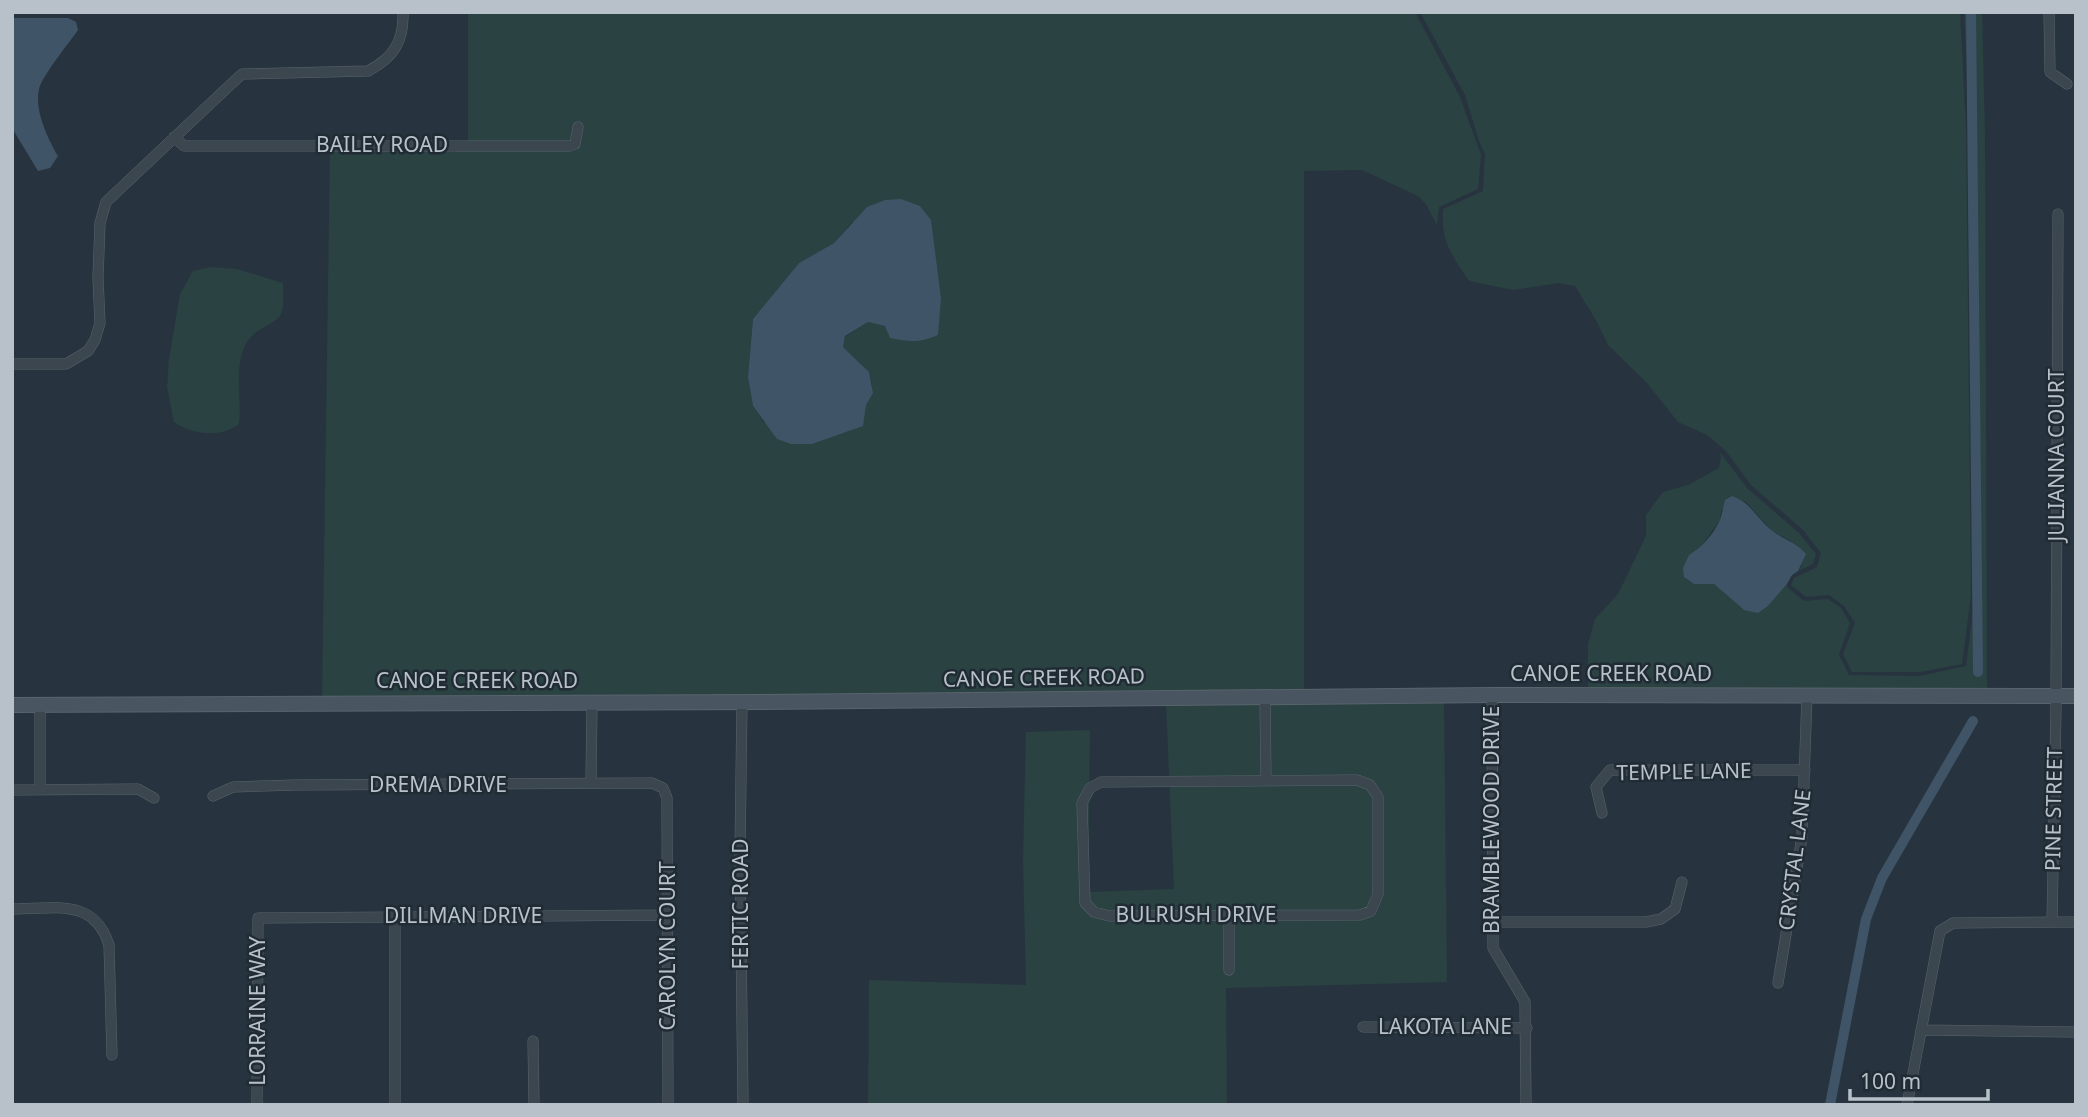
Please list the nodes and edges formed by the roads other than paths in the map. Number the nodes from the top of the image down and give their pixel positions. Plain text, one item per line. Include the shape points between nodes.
1 (403, 12) edge
2 (2049, 12) edge
3 (2067, 84) dead end
4 (578, 127) dead end
5 (174, 138) junction
6 (2058, 214) dead end
7 (12, 364) edge
8 (1492, 695) junction
9 (2056, 695) junction
10 (1807, 696) junction
11 (2076, 696) edge
12 (1265, 697) junction
13 (593, 702) junction
14 (742, 702) junction
15 (12, 705) edge
16 (40, 705) junction
17 (1805, 771) junction
18 (1266, 781) junction
19 (591, 783) junction
20 (663, 788) joint
21 (40, 789) junction
22 (12, 790) edge
23 (213, 796) dead end
24 (154, 798) dead end
25 (1602, 813) dead end
26 (1682, 882) dead end
27 (12, 909) edge
28 (668, 915) junction
29 (1229, 915) junction
30 (395, 917) junction
31 (258, 918) joint
32 (1492, 922) junction
33 (2052, 922) junction
34 (2076, 922) edge
35 (1229, 970) dead end
36 (1778, 983) dead end
37 (1363, 1027) dead end
38 (1527, 1028) junction
39 (1921, 1030) junction
40 (2076, 1032) edge
41 (533, 1041) dead end
42 (112, 1055) dead end
43 (257, 1105) edge
44 (395, 1105) edge
45 (534, 1105) edge
46 (668, 1105) edge
47 (743, 1105) edge
48 (1526, 1105) edge
49 (1907, 1105) edge

1 - 5 street via 399,43 386,62 368,71 242,74
2 - 3 street via 2050,72
4 - 5 street, BAILEY ROAD via 575,144 570,146 184,146
5 - 7 street via 106,202 100,223 100,323 88,351 65,364
6 - 9 street, JULIANNA COURT
8 - 10 main road, CANOE CREEK ROAD
8 - 12 main road, CANOE CREEK ROAD
8 - 32 street, BRAMBLEWOOD DRIVE
9 - 10 main road, CANOE CREEK ROAD
9 - 11 main road, CANOE CREEK ROAD
9 - 33 street, PINE STREET
10 - 17 street, CRYSTAL LANE
12 - 14 main road, CANOE CREEK ROAD
12 - 18 street
13 - 14 main road, CANOE CREEK ROAD
13 - 16 main road, CANOE CREEK ROAD
13 - 19 street
14 - 47 street, FERTIC ROAD
15 - 16 main road, CANOE CREEK ROAD
16 - 21 street
17 - 25 street, TEMPLE LANE via 1610,771 1596,787
17 - 36 street, CRYSTAL LANE via 1802,837
18 - 29 street, BULRUSH DRIVE via 1357,780 1370,785 1378,797 1378,894 1371,911 1360,915
18 - 29 street, BULRUSH DRIVE via 1101,782 1090,788 1082,803 1085,903 1094,912 1110,916
19 - 20 street, DREMA DRIVE via 652,783
19 - 23 street, DREMA DRIVE via 233,787
20 - 28 street, CAROLYN COURT via 667,797
21 - 22 street
21 - 24 street via 138,789
26 - 32 street via 1675,909 1661,919
27 - 42 street via 78,909 105,930
28 - 30 street, DILLMAN DRIVE
28 - 46 street, CAROLYN COURT
29 - 35 street
30 - 31 street, DILLMAN DRIVE
30 - 44 street
31 - 43 street, LORRAINE WAY
32 - 38 street, BRAMBLEWOOD DRIVE via 1493,948 1525,1002
33 - 34 street
33 - 39 street via 1953,923 1940,931
37 - 38 street, LAKOTA LANE
38 - 48 street, BRAMBLEWOOD DRIVE
39 - 40 street
39 - 49 street
41 - 45 street

